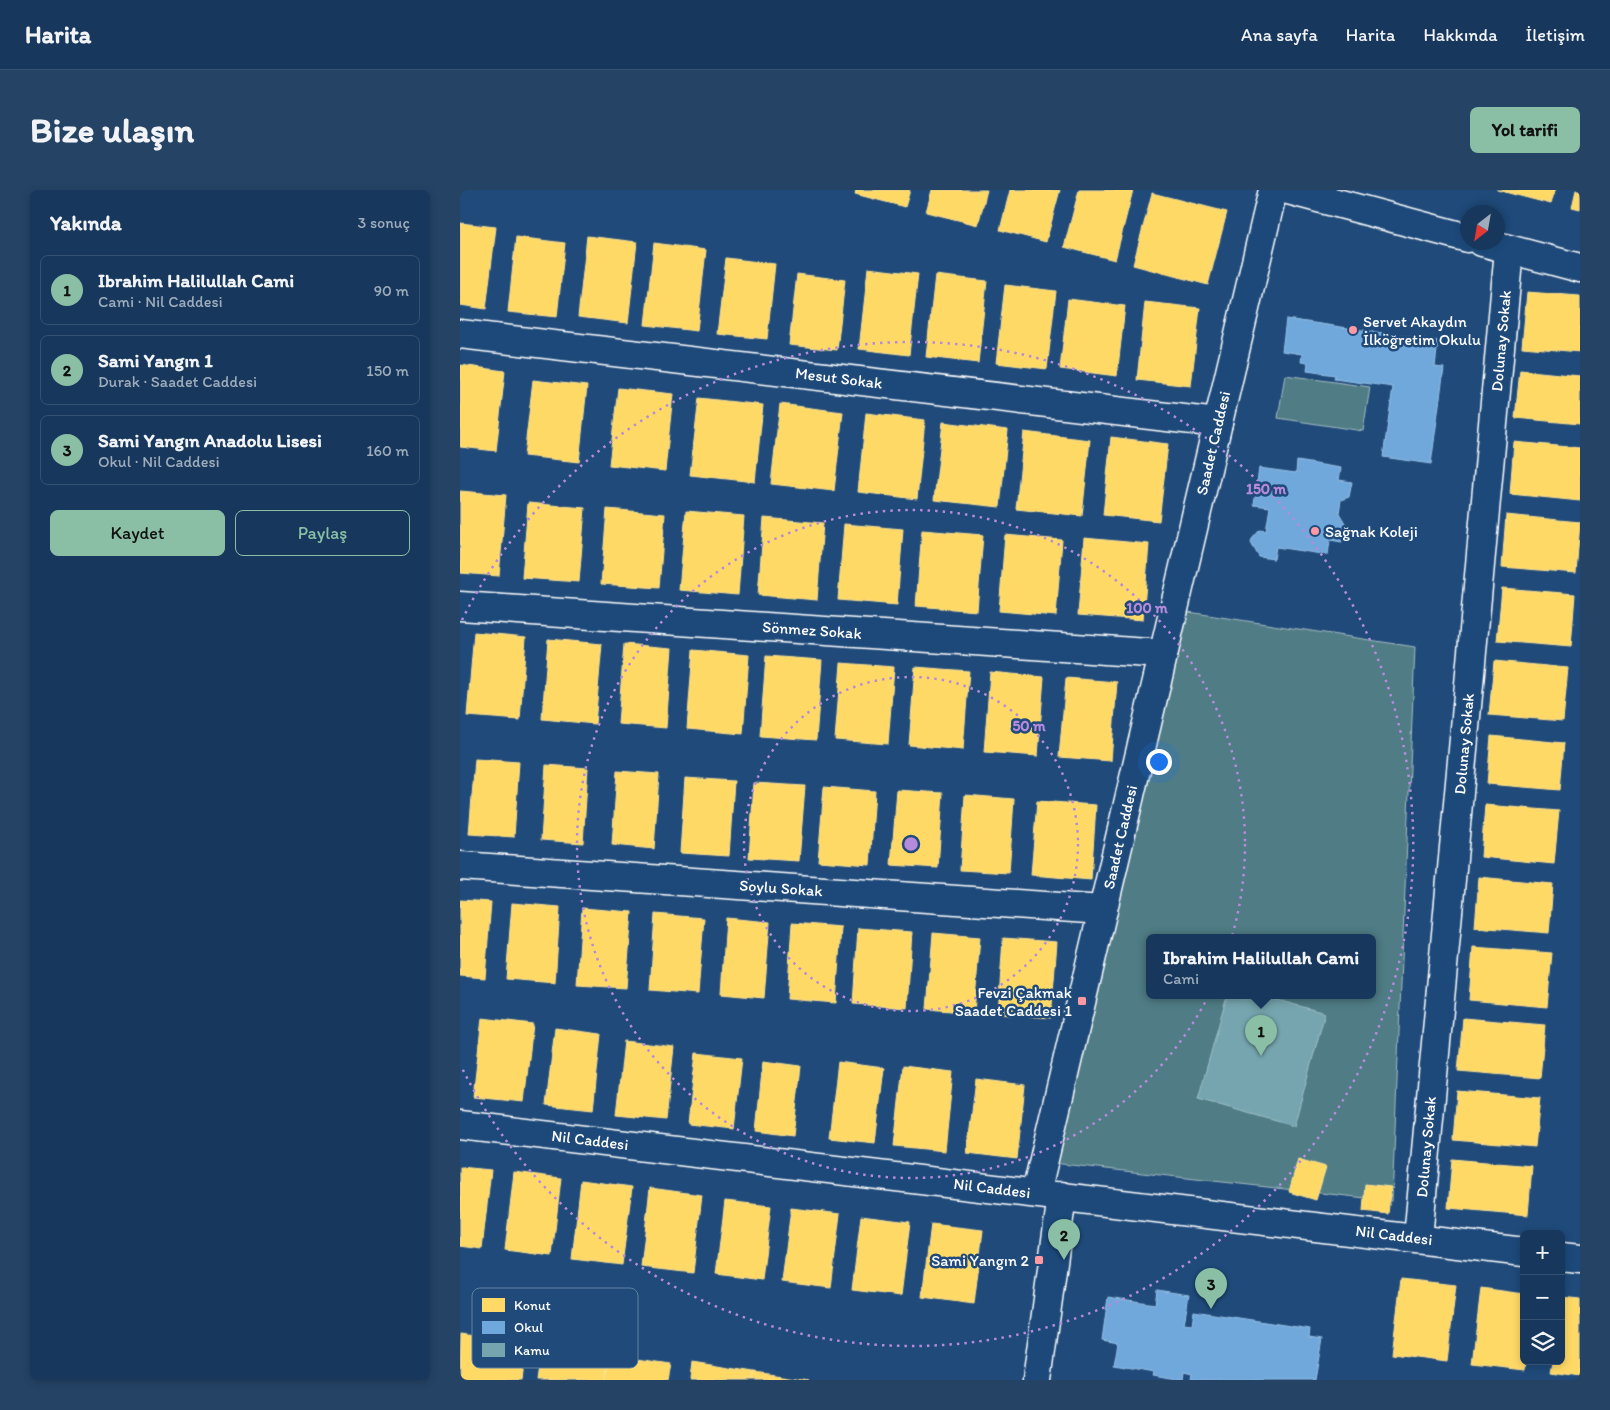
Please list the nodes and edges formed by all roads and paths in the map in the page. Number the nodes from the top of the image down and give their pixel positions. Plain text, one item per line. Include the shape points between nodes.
1 (1273, 190) edge
2 (1288, 190) edge
3 (1460, 236) edge
4 (1505, 249) edge
5 (1509, 250) junction
6 (1580, 268) edge
7 (460, 334) edge
8 (1218, 423) junction
9 (460, 606) edge
10 (1164, 654) junction
11 (460, 866) edge
12 (1103, 910) junction
13 (460, 1125) edge
14 (1049, 1194) junction
15 (1418, 1238) junction
16 (1520, 1251) edge
17 (1565, 1257) edge
18 (1580, 1259) edge
19 (1037, 1380) edge

1 - 8 street, Saadet Caddesi
2 - 3 street
4 - 5 street
5 - 6 street
5 - 15 street, Dolunay Sokak
7 - 8 street, Mesut Sokak
8 - 10 street, Saadet Caddesi
9 - 10 street, Sönmez Sokak
10 - 12 street, Saadet Caddesi
11 - 12 street, Soylu Sokak
12 - 14 street, Saadet Caddesi
13 - 14 street, Nil Caddesi
14 - 15 street, Nil Caddesi
14 - 19 street, Saadet Caddesi
15 - 16 street, Nil Caddesi
17 - 18 street

